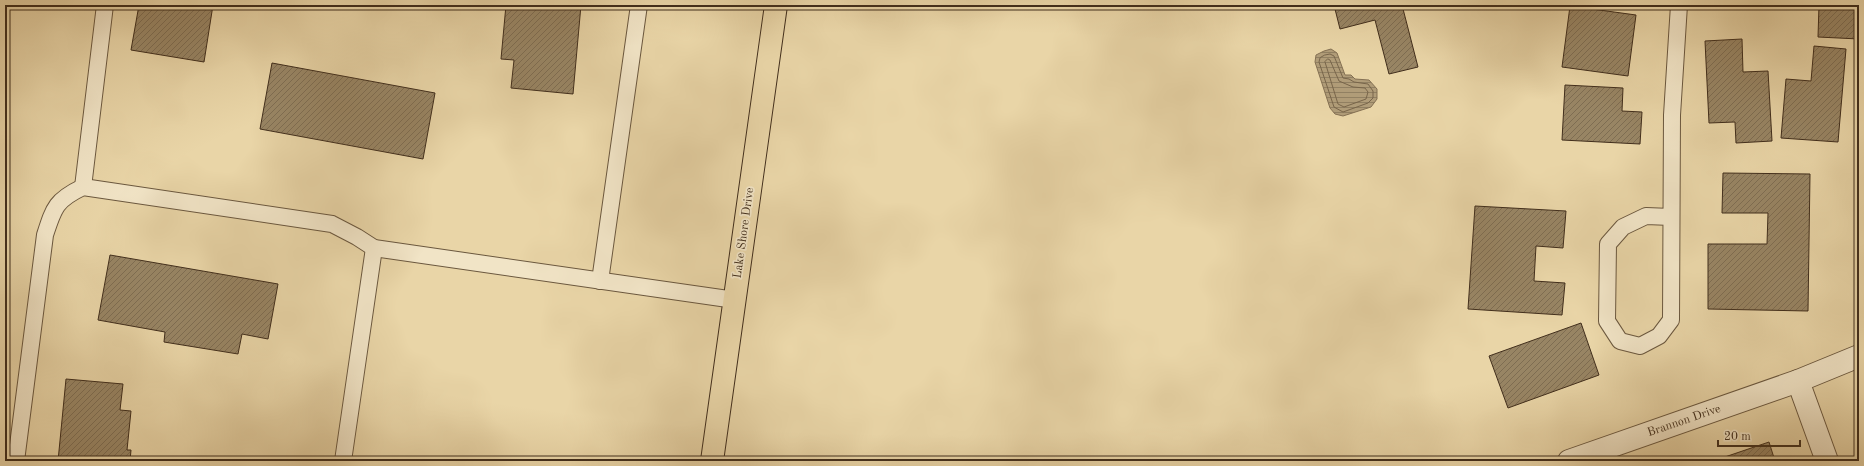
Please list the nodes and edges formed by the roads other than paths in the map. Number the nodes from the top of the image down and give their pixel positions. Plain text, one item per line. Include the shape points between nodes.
1 (105, 5) edge
2 (639, 5) edge
3 (776, 5) edge
4 (1679, 5) edge
5 (83, 187) junction
6 (1671, 217) junction
7 (374, 248) junction
8 (600, 281) junction
9 (735, 300) junction
10 (1859, 356) edge
11 (1798, 381) junction
12 (16, 461) edge
13 (343, 461) edge
14 (712, 461) edge
15 (1569, 461) edge
16 (1827, 461) edge

1 - 5 lane
2 - 8 lane
3 - 9 main road, Lake Shore Drive
4 - 6 lane via 1672,115
5 - 7 lane via 332,224
5 - 12 lane via 66,195 53,211 45,234
6 - 6 lane via 1671,320 1659,336 1640,346 1620,341 1606,321 1608,244 1623,226 1646,216
7 - 8 lane
7 - 13 lane
8 - 9 lane
9 - 14 main road, Lake Shore Drive
10 - 11 street, Brannon Drive
11 - 15 street, Brannon Drive
11 - 16 street

